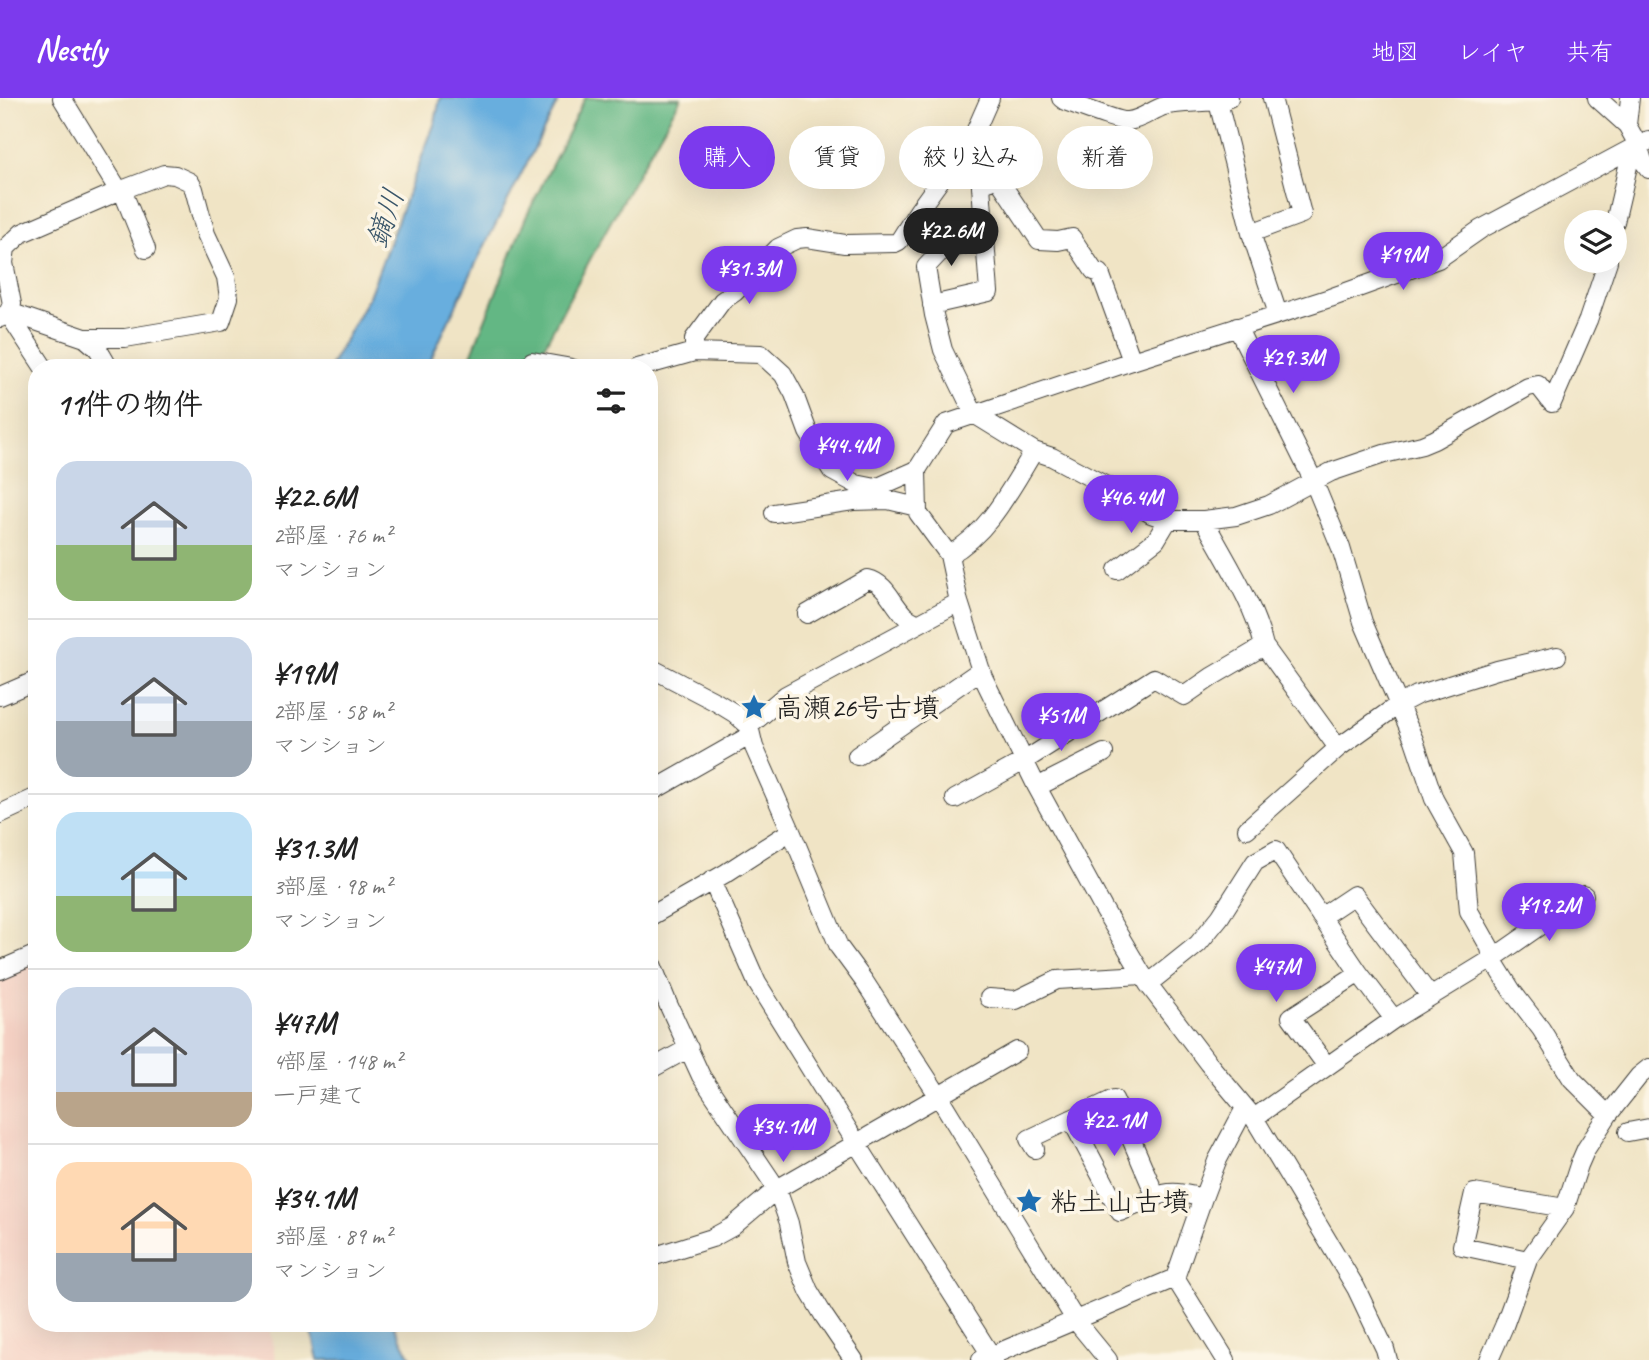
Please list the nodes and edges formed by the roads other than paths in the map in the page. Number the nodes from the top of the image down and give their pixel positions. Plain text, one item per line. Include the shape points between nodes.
1 (62, 98) edge
2 (990, 98) edge
3 (1061, 98) edge
4 (1272, 98) edge
5 (1597, 98) edge
6 (1630, 98) edge
7 (1196, 100) edge
8 (1223, 100) edge
9 (1627, 125) junction
10 (978, 126) edge
11 (1639, 145) edge
12 (1649, 169) edge
13 (934, 189) edge
14 (981, 189) edge
15 (1004, 189) edge
16 (120, 190) junction
17 (1619, 210) edge
18 (918, 211) junction
19 (1251, 233) junction
20 (984, 240) junction
21 (146, 249) dead end
22 (940, 251) junction
23 (1604, 273) edge
24 (932, 305) junction
25 (1278, 314) junction
26 (4, 315) edge
27 (1237, 327) junction
28 (85, 338) junction
29 (694, 352) junction
30 (37, 359) edge
31 (104, 359) edge
32 (1132, 361) junction
33 (658, 362) edge
34 (974, 414) junction
35 (1034, 451) junction
36 (917, 470) junction
37 (1313, 480) junction
38 (917, 507) junction
39 (774, 513) dead end
40 (1168, 520) junction
41 (1204, 520) junction
42 (949, 555) junction
43 (1117, 570) dead end
44 (959, 602) junction
45 (807, 614) dead end
46 (918, 624) junction
47 (1264, 646) junction
48 (1558, 656) dead end
49 (981, 670) junction
50 (658, 672) edge
51 (28, 684) edge
52 (0, 696) edge
53 (1398, 705) junction
54 (750, 730) junction
55 (1338, 748) junction
56 (1104, 753) dead end
57 (857, 756) dead end
58 (1024, 761) junction
59 (658, 787) edge
60 (1037, 787) junction
61 (955, 799) dead end
62 (28, 801) edge
63 (0, 814) edge
64 (1247, 829) dead end
65 (791, 831) junction
66 (712, 880) junction
67 (1584, 895) dead end
68 (658, 912) edge
69 (1321, 917) junction
70 (28, 958) edge
71 (1492, 959) junction
72 (0, 970) edge
73 (1359, 973) junction
74 (658, 979) edge
75 (1146, 979) junction
76 (1430, 996) junction
77 (989, 998) dead end
78 (1394, 1019) junction
79 (689, 1048) junction
80 (1017, 1051) dead end
81 (658, 1065) edge
82 (1326, 1065) junction
83 (1649, 1068) edge
84 (938, 1095) junction
85 (1249, 1113) junction
86 (1608, 1115) junction
87 (1071, 1119) junction
88 (1649, 1128) edge
89 (1628, 1132) dead end
90 (857, 1144) junction
91 (1035, 1149) dead end
92 (777, 1189) junction
93 (1156, 1196) junction
94 (1203, 1198) junction
95 (1565, 1208) junction
96 (658, 1255) edge
97 (1528, 1260) junction
98 (1175, 1278) junction
99 (1076, 1321) junction
100 (989, 1359) edge
101 (854, 1360) edge
102 (1108, 1360) edge
103 (1226, 1360) edge
104 (1388, 1360) edge
105 (1489, 1360) edge

1 - 16 street
2 - 10 street
3 - 7 street via 1127,121 1164,106
4 - 19 street via 1302,214
5 - 9 street
6 - 9 street
7 - 8 street
8 - 19 street
9 - 11 street
11 - 12 street
11 - 17 street
11 - 25 street via 1481,229 1438,259
13 - 18 street
14 - 20 street
15 - 32 street via 1039,240 1072,238 1100,273
16 - 21 street
16 - 26 street via 22,233 6,248 12,304
16 - 28 street via 164,174 190,182 226,277 229,298 221,322 125,338
18 - 22 street
18 - 29 street via 895,243 845,244 807,238 778,248 722,301 694,340
19 - 25 street
20 - 22 street
20 - 24 street via 989,292
22 - 24 street via 926,267
23 - 37 street via 1552,403 1538,385 1528,387 1434,440
24 - 34 street via 943,350
25 - 27 street
26 - 28 street via 18,315
26 - 30 street
27 - 32 street
27 - 37 street
28 - 31 street
29 - 33 street
29 - 36 street via 761,354 783,374 808,432 832,471 856,485 876,488
32 - 34 street
34 - 35 street
34 - 36 street via 946,424
35 - 40 street
35 - 42 street via 995,514
36 - 38 street
37 - 41 street via 1269,505
37 - 53 street
38 - 39 street via 888,500 853,501
38 - 42 street
40 - 41 street
40 - 43 street via 1156,540
41 - 47 street
42 - 44 street
44 - 46 street
44 - 49 street
45 - 46 street via 868,579 884,588 904,616
46 - 54 street via 786,695
47 - 55 street
47 - 58 street via 1184,696 1154,678
48 - 53 street via 1497,670
49 - 57 street
49 - 58 street
50 - 54 street via 734,713
51 - 52 street
53 - 55 street
53 - 71 street via 1434,799 1464,853 1469,911
54 - 59 street
54 - 65 street
55 - 64 street
56 - 60 street
58 - 60 street
58 - 61 street
60 - 75 street
62 - 63 street
65 - 66 street
65 - 84 street via 839,947
66 - 68 street
66 - 90 street via 757,984
67 - 71 street
69 - 73 street
69 - 75 street via 1276,850 1255,862 1198,944
69 - 76 street via 1354,895
70 - 72 street
71 - 76 street
71 - 86 street via 1572,1079
73 - 78 street
73 - 82 street via 1291,1017
74 - 79 street
75 - 77 street via 1057,980 1016,1000
75 - 85 street
76 - 78 street
78 - 82 street
79 - 81 street
79 - 92 street via 701,1076
80 - 84 street
82 - 85 street
83 - 86 street
84 - 90 street
84 - 99 street
85 - 94 street via 1217,1161
85 - 104 street via 1356,1288
86 - 95 street via 1586,1149
87 - 91 street via 1029,1139
87 - 93 street via 1120,1212
87 - 93 street via 1114,1099
88 - 89 street
90 - 92 street
90 - 100 street
92 - 96 street via 732,1227
92 - 101 street via 809,1291
93 - 94 street via 1164,1192
94 - 98 street
95 - 97 street
95 - 97 street via 1474,1193 1462,1246
97 - 105 street
98 - 99 street
98 - 103 street
99 - 100 street
99 - 102 street

